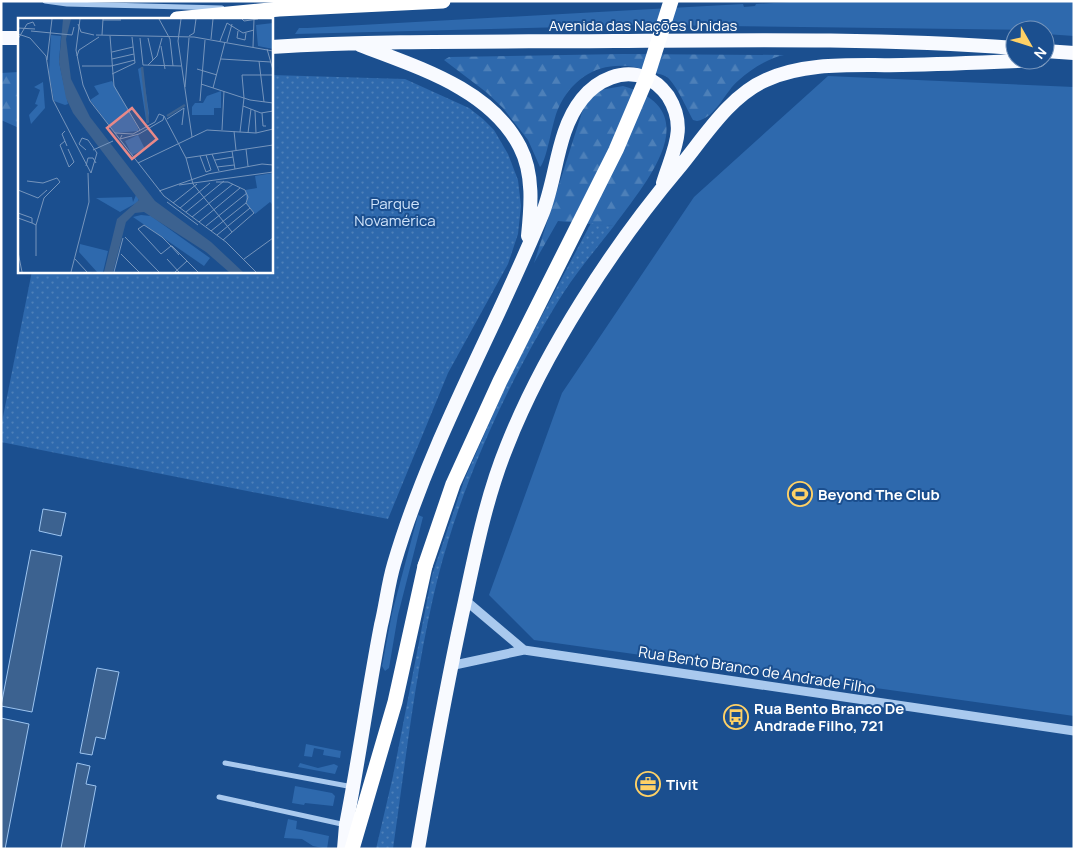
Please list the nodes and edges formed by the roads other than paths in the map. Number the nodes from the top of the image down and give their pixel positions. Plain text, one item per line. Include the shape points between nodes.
1 (46, 1) edge
2 (443, 1) edge
3 (671, 1) edge
4 (279, 9) junction
5 (187, 18) edge
6 (1, 38) edge
7 (18, 38) edge
8 (352, 42) junction
9 (272, 47) edge
10 (1005, 47) edge
11 (1055, 52) edge
12 (1074, 53) edge
13 (1074, 58) edge
14 (1055, 59) edge
15 (1005, 61) edge
16 (661, 188) junction
17 (525, 256) junction
18 (465, 600) junction
19 (524, 650) junction
20 (450, 666) junction
21 (1074, 731) edge
22 (225, 763) dead end
23 (354, 787) junction
24 (219, 798) dead end
25 (346, 825) junction
26 (344, 849) edge
27 (352, 849) edge
28 (418, 849) edge

1 - 4 street
2 - 4 highway
3 - 27 highway, bridge via 647,77 616,150 496,390 453,484 424,566 395,702
4 - 5 highway
6 - 7 highway
8 - 9 highway, Avenida das Nações Unidas
8 - 10 highway, Avenida das Nações Unidas via 741,40 948,43
8 - 17 highway via 456,84 476,97 507,128 520,146 531,194
11 - 12 highway
13 - 14 highway
15 - 16 highway via 824,67 781,74 762,81 725,113
16 - 17 highway via 678,136 678,118 673,105 664,90 652,80 626,74 611,77 583,97 572,116 546,203
16 - 18 highway via 597,278 540,375 506,447 485,514
17 - 23 highway via 430,459 394,565 370,682
18 - 19 street
18 - 20 highway
19 - 20 street, Rua Bento Branco de Andrade Filho
19 - 21 street, Rua Bento Branco de Andrade Filho
20 - 28 highway
22 - 23 street
23 - 25 highway
24 - 25 street
25 - 26 highway

